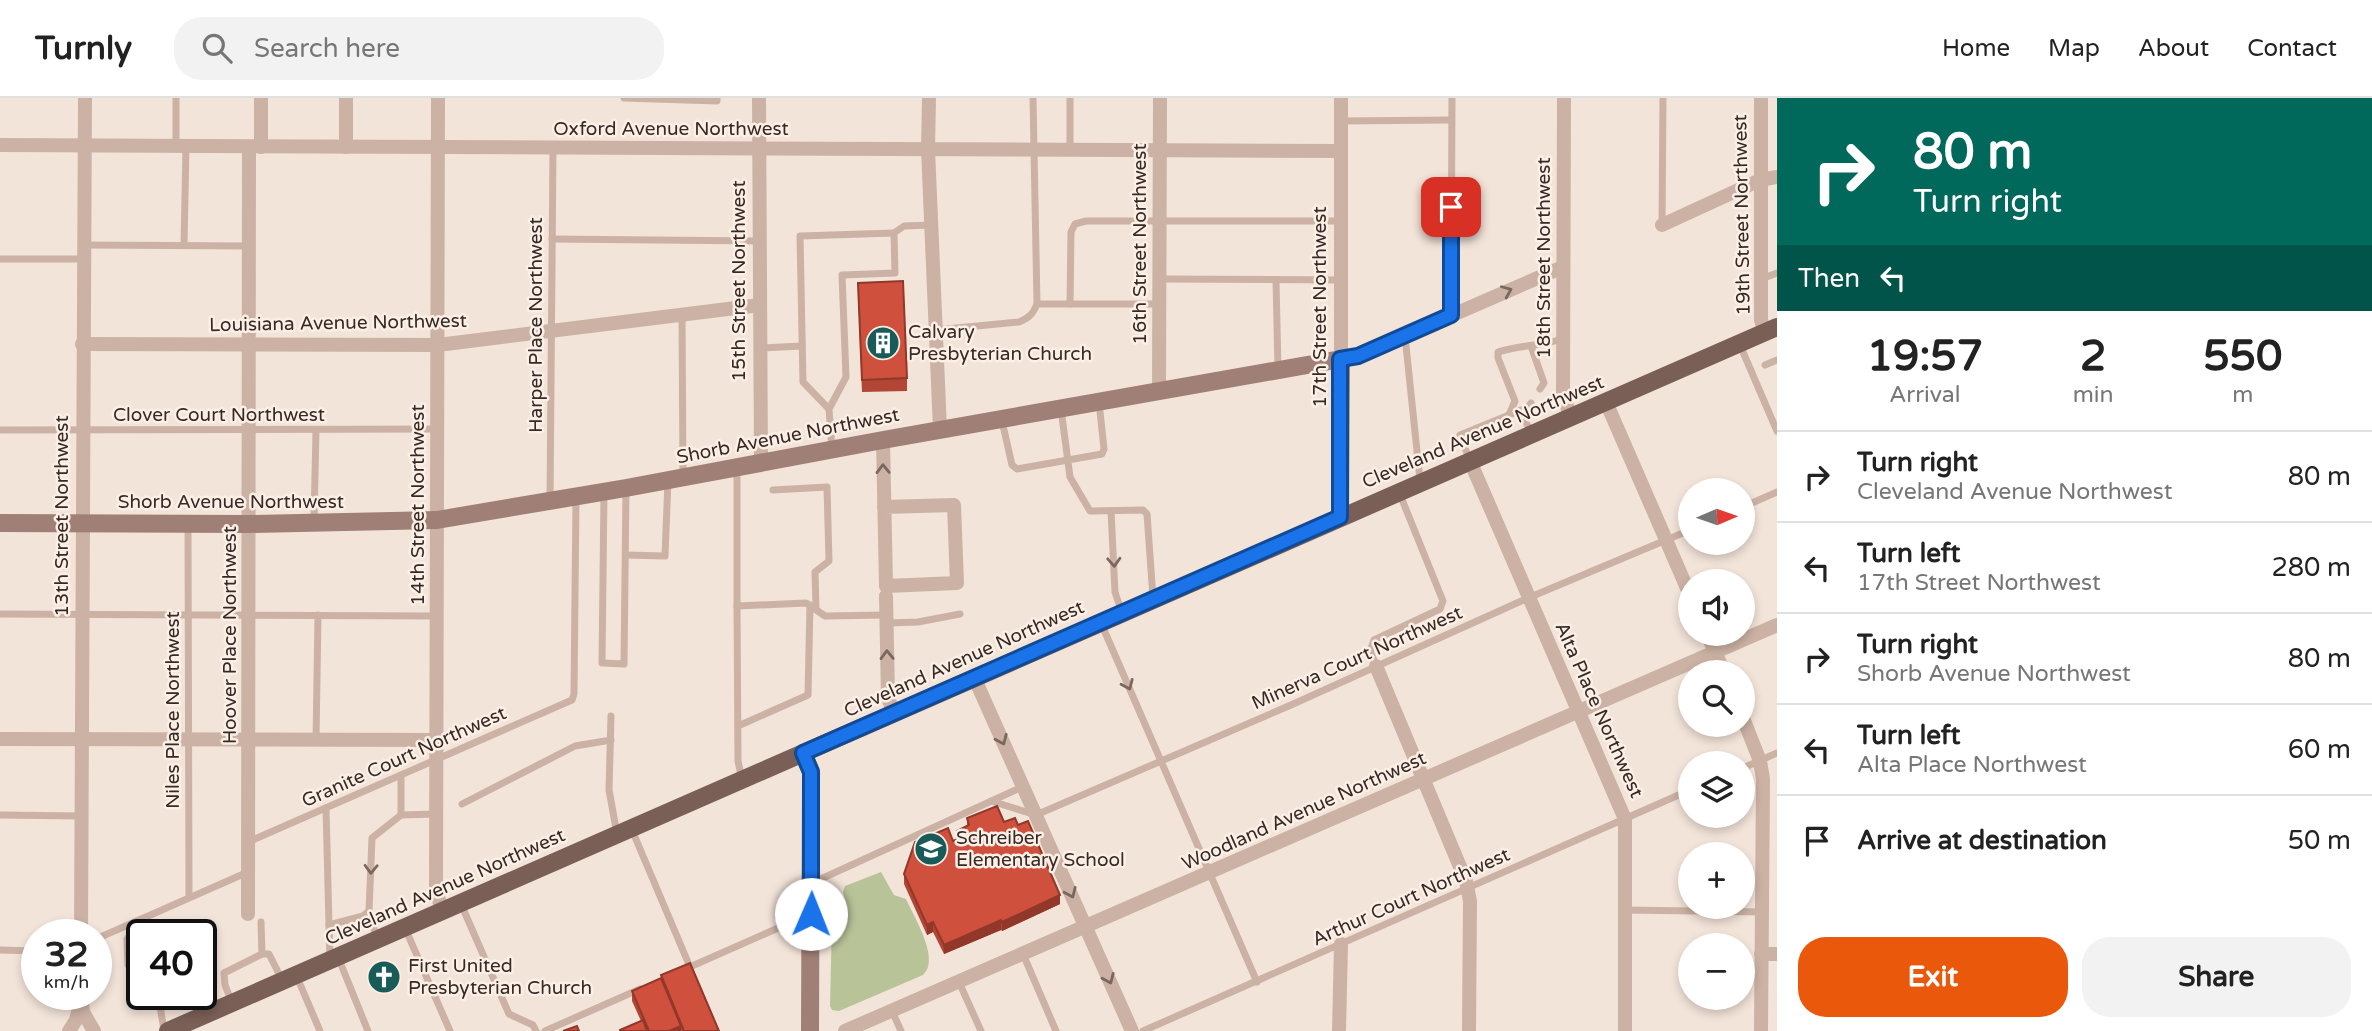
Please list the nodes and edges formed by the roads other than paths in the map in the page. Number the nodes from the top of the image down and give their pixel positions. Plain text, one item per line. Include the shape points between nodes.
1 (85, 98) edge
2 (176, 98) edge
3 (261, 98) edge
4 (346, 98) edge
5 (438, 98) edge
6 (624, 98) edge
7 (717, 98) edge
8 (759, 98) edge
9 (929, 98) edge
10 (1033, 98) edge
11 (1070, 98) edge
12 (1160, 98) edge
13 (1341, 98) edge
14 (1452, 98) edge
15 (1564, 98) edge
16 (1663, 98) edge
17 (1761, 98) edge
18 (1451, 120) junction
19 (1341, 121) junction
20 (0, 145) edge
21 (84, 146) junction
22 (181, 147) junction
23 (346, 147) junction
24 (255, 148) junction
25 (438, 148) junction
26 (553, 148) junction
27 (759, 149) junction
28 (928, 149) junction
29 (1033, 151) junction
30 (1070, 151) junction
31 (1160, 151) junction
32 (1341, 151) junction
33 (1777, 177) edge
34 (1760, 180) junction
35 (1160, 220) junction
36 (1341, 221) junction
37 (931, 225) junction
38 (1662, 225) joint
39 (894, 233) junction
40 (552, 239) junction
41 (760, 241) junction
42 (184, 245) junction
43 (247, 246) junction
44 (83, 252) junction
45 (0, 259) edge
46 (1563, 267) junction
47 (1777, 273) edge
48 (1160, 279) junction
49 (1760, 279) junction
50 (1276, 280) junction
51 (1341, 280) junction
52 (1037, 304) junction
53 (1070, 304) junction
54 (1160, 304) junction
55 (760, 305) junction
56 (682, 315) junction
57 (1451, 315) junction
58 (1771, 329) edge
59 (936, 331) junction
60 (552, 332) junction
61 (1405, 335) junction
62 (1563, 339) junction
63 (1739, 343) junction
64 (82, 344) junction
65 (248, 344) junction
66 (438, 345) junction
67 (802, 346) junction
68 (761, 348) junction
69 (1532, 349) junction
70 (1340, 359) junction
71 (1527, 360) dead end
72 (1777, 360) edge
73 (1765, 365) dead end
74 (1278, 370) junction
75 (1514, 376) dead end
76 (1508, 383) junction
77 (1541, 390) dead end
78 (1159, 391) junction
79 (1521, 393) dead end
80 (1515, 401) junction
81 (1099, 402) junction
82 (1606, 402) junction
83 (1531, 403) dead end
84 (1060, 408) junction
85 (829, 409) junction
86 (1521, 411) junction
87 (1509, 415) junction
88 (1570, 417) junction
89 (1002, 419) junction
90 (438, 429) junction
91 (940, 429) junction
92 (0, 430) edge
93 (81, 430) junction
94 (316, 430) junction
95 (250, 431) junction
96 (1777, 431) edge
97 (1531, 434) junction
98 (883, 440) junction
99 (832, 450) junction
100 (1068, 460) junction
101 (1471, 461) junction
102 (761, 464) junction
103 (737, 468) junction
104 (675, 479) junction
105 (1420, 482) junction
106 (626, 488) junction
107 (773, 490) dead end
108 (604, 491) junction
109 (1398, 492) junction
110 (1777, 492) edge
111 (576, 497) junction
112 (550, 502) junction
113 (1755, 502) edge
114 (884, 507) junction
115 (1111, 511) junction
116 (1340, 517) junction
117 (436, 520) junction
118 (0, 523) edge
119 (82, 523) junction
120 (314, 523) junction
121 (188, 524) junction
122 (250, 524) junction
123 (1678, 535) edge
124 (1666, 540) junction
125 (626, 555) junction
126 (1679, 569) edge
127 (886, 591) junction
128 (1528, 598) junction
129 (1153, 599) junction
130 (737, 606) junction
131 (813, 608) junction
132 (1122, 613) junction
133 (0, 614) edge
134 (82, 614) junction
135 (960, 614) dead end
136 (188, 615) junction
137 (249, 615) junction
138 (318, 615) junction
139 (436, 616) junction
140 (887, 619) junction
141 (1100, 622) junction
142 (1777, 625) edge
143 (1712, 646) edge
144 (1715, 652) junction
145 (1719, 660) edge
146 (612, 664) junction
147 (1376, 666) junction
148 (612, 674) dead end
149 (974, 677) junction
150 (1579, 711) junction
151 (894, 713) junction
152 (611, 716) dead end
153 (738, 726) junction
154 (1750, 737) edge
155 (0, 739) edge
156 (82, 740) junction
157 (189, 740) junction
158 (436, 740) junction
159 (611, 740) junction
160 (248, 741) junction
161 (316, 741) junction
162 (803, 753) junction
163 (1777, 753) edge
164 (436, 760) junction
165 (1161, 761) junction
166 (1759, 761) junction
167 (1755, 763) edge
168 (401, 776) junction
169 (1425, 779) junction
170 (742, 780) junction
171 (1022, 787) junction
172 (1678, 795) edge
173 (991, 801) junction
174 (462, 804) dead end
175 (326, 808) junction
176 (436, 814) junction
177 (0, 815) edge
178 (401, 815) junction
179 (1035, 815) junction
180 (81, 816) junction
181 (1625, 819) junction
182 (624, 832) junction
183 (247, 842) junction
184 (248, 872) junction
185 (1211, 873) junction
186 (812, 883) junction
187 (1468, 888) junction
188 (189, 896) junction
189 (461, 903) junction
190 (1626, 909) junction
191 (369, 911) junction
192 (442, 911) junction
193 (1762, 912) junction
194 (248, 914) dead end
195 (811, 914) junction
196 (81, 919) edge
197 (261, 922) dead end
198 (329, 925) junction
199 (405, 927) junction
200 (1086, 927) junction
201 (112, 932) edge
202 (377, 939) junction
203 (1341, 944) junction
204 (0, 950) edge
205 (21, 951) edge
206 (262, 954) junction
207 (1023, 954) junction
208 (1761, 954) junction
209 (1777, 954) edge
210 (334, 958) junction
211 (690, 967) junction
212 (678, 973) edge
213 (289, 978) junction
214 (959, 982) junction
215 (1257, 982) junction
216 (653, 984) edge
217 (232, 1003) junction
218 (78, 1010) edge
219 (83, 1010) edge
220 (161, 1010) edge
221 (892, 1011) junction
222 (69, 1031) edge
223 (94, 1031) edge
224 (166, 1031) edge
225 (320, 1031) edge
226 (368, 1031) edge
227 (450, 1031) edge
228 (536, 1031) edge
229 (545, 1031) edge
230 (810, 1031) edge
231 (845, 1031) edge
232 (901, 1031) edge
233 (981, 1031) edge
234 (1056, 1031) edge
235 (1132, 1031) edge
236 (1143, 1031) edge
237 (1339, 1031) edge
238 (1469, 1031) edge
239 (1625, 1031) edge
240 (1761, 1031) edge

1 - 21 street, 13th Street Northwest
2 - 22 lane
3 - 24 street, Hoover Place Northwest
4 - 23 street
5 - 25 street, 14th Street Northwest
6 - 7 lane
8 - 27 street, 15th Street Northwest
9 - 28 street
10 - 29 lane
11 - 30 lane
12 - 31 street, 16th Street Northwest
13 - 19 street, 17th Street Northwest
14 - 18 lane
15 - 46 street, 18th Street Northwest
16 - 38 lane
17 - 34 street, 19th Street Northwest
18 - 19 lane
18 - 57 lane
19 - 32 street, 17th Street Northwest
20 - 21 street, Oxford Avenue Northwest
21 - 22 street, Oxford Avenue Northwest
21 - 44 street, 13th Street Northwest
22 - 24 street, Oxford Avenue Northwest
22 - 42 lane
23 - 24 street, Oxford Avenue Northwest
23 - 25 street, Oxford Avenue Northwest
24 - 43 street, Hoover Place Northwest
25 - 26 street, Oxford Avenue Northwest
25 - 66 street, 14th Street Northwest
26 - 27 street, Oxford Avenue Northwest
26 - 40 lane, Harper Place Northwest
27 - 28 street, Oxford Avenue Northwest
27 - 41 street, 15th Street Northwest
28 - 29 street, Oxford Avenue Northwest
28 - 37 street
29 - 30 street, Oxford Avenue Northwest
29 - 52 lane
30 - 31 street, Oxford Avenue Northwest
31 - 32 street, Oxford Avenue Northwest
31 - 35 street, 16th Street Northwest
32 - 36 street, 17th Street Northwest
33 - 34 street
34 - 38 street
34 - 49 street, 19th Street Northwest
35 - 36 lane
35 - 48 street, 16th Street Northwest
35 - 53 lane via 1075,224
36 - 51 street, 17th Street Northwest
37 - 39 lane via 904,226
37 - 59 street
39 - 67 lane via 800,236
39 - 85 lane via 895,273 842,275 846,377
40 - 41 lane
40 - 60 lane, Harper Place Northwest
41 - 55 street, 15th Street Northwest
42 - 43 lane
42 - 44 lane
43 - 65 street, Hoover Place Northwest
44 - 45 lane
44 - 64 street, 13th Street Northwest
57 -> 46 street, Shorb Avenue Northwest
46 - 62 street, 18th Street Northwest
47 - 49 lane
48 - 50 lane
48 - 54 street, 16th Street Northwest
49 - 58 street, 19th Street Northwest via 1761,320
50 - 51 lane
50 - 74 lane
51 - 70 street, 17th Street Northwest
52 - 53 lane
52 - 59 lane via 1034,313 1019,322
53 - 54 lane
54 - 78 street, 16th Street Northwest
55 - 56 street, Louisiana Avenue Northwest
55 - 68 street, 15th Street Northwest
56 - 60 street, Louisiana Avenue Northwest
56 - 104 lane
57 - 61 street, Shorb Avenue Northwest
58 - 63 main road, Cleveland Avenue Northwest
59 - 91 street
60 - 66 street, Louisiana Avenue Northwest
60 - 112 lane, Harper Place Northwest
61 - 70 street, Shorb Avenue Northwest
61 - 105 lane
62 - 69 lane
62 - 88 street, 18th Street Northwest via 1563,392
63 - 82 main road, Cleveland Avenue Northwest
63 - 96 lane
64 - 65 street, Louisiana Avenue Northwest
64 - 93 street, 13th Street Northwest
65 - 66 street, Louisiana Avenue Northwest
65 - 95 street, Hoover Place Northwest
66 - 90 street, 14th Street Northwest
67 - 68 lane
67 - 85 lane via 803,382
68 - 102 street, 15th Street Northwest
69 - 71 lane
69 - 76 lane via 1518,346 1498,352
69 - 77 lane via 1537,374 1544,383
70 - 74 street, Shorb Avenue Northwest
70 - 116 street, 17th Street Northwest
72 - 73 lane
74 - 78 street, Shorb Avenue Northwest
75 - 76 lane
76 - 80 lane
78 - 81 street, Shorb Avenue Northwest
79 - 80 lane
80 - 87 lane
81 - 84 street, Shorb Avenue Northwest
81 - 100 lane via 1102,454
82 - 88 main road, Cleveland Avenue Northwest
82 - 124 street
83 - 86 lane
84 - 89 street, Shorb Avenue Northwest
84 - 100 lane
85 - 99 lane
86 - 87 lane
86 - 97 lane
87 - 101 lane via 1460,435
88 - 97 main road, Cleveland Avenue Northwest
89 - 91 street, Shorb Avenue Northwest
89 - 100 lane via 1012,465 1017,469
90 - 94 lane, Clover Court Northwest
90 - 117 street, 14th Street Northwest
91 - 98 street, Shorb Avenue Northwest
92 - 93 lane, Clover Court Northwest
93 - 95 lane, Clover Court Northwest
93 - 119 street, 13th Street Northwest
94 - 95 lane, Clover Court Northwest
94 - 120 lane
95 - 122 street, Hoover Place Northwest
97 - 101 main road, Cleveland Avenue Northwest
98 - 99 street, Shorb Avenue Northwest
114 -> 98 street
99 - 102 street, Shorb Avenue Northwest
100 - 115 lane via 1070,477 1090,511
101 - 105 main road, Cleveland Avenue Northwest
101 - 128 street, Alta Place Northwest
102 - 103 street, Shorb Avenue Northwest
103 - 104 street, Shorb Avenue Northwest
103 - 130 lane
104 - 106 street, Shorb Avenue Northwest
104 - 125 lane via 665,556
105 - 109 main road, Cleveland Avenue Northwest
106 - 108 street, Shorb Avenue Northwest
106 - 125 lane
107 - 131 lane via 827,487 829,561 815,572
108 - 111 street, Shorb Avenue Northwest
108 - 146 lane via 602,663
109 - 116 main road, Cleveland Avenue Northwest
109 - 147 lane via 1443,601 1440,609 1374,640 1370,651
110 - 113 lane
111 - 112 street, Shorb Avenue Northwest
111 - 164 lane, Granite Court Northwest via 572,700
112 - 117 street, Shorb Avenue Northwest
114 - 127 street
114 - 127 street via 954,505 957,583
115 - 129 lane via 1143,510 1147,514
115 -> 132 lane via 1115,592
116 - 129 main road, Cleveland Avenue Northwest
117 - 120 street, Shorb Avenue Northwest
117 - 139 street, 14th Street Northwest
118 - 119 street, Shorb Avenue Northwest
119 - 121 street, Shorb Avenue Northwest
119 - 134 street, 13th Street Northwest
120 - 122 street, Shorb Avenue Northwest
121 - 122 street, Shorb Avenue Northwest
121 - 136 lane, Niles Place Northwest
122 - 137 street, Hoover Place Northwest
123 - 124 lane, Minerva Court Northwest
124 - 126 street
124 - 128 lane, Minerva Court Northwest
125 - 146 lane via 624,664
127 - 140 street
128 - 147 lane, Minerva Court Northwest
128 - 150 street, Alta Place Northwest
129 - 132 main road, Cleveland Avenue Northwest
130 - 131 lane via 806,603
130 - 153 lane
131 - 140 lane via 825,616
131 - 153 lane via 808,695
132 - 141 main road, Cleveland Avenue Northwest
133 - 134 lane
134 - 136 lane
134 - 156 street, 13th Street Northwest
135 - 140 lane via 918,622
136 - 137 lane
136 - 157 lane, Niles Place Northwest
137 - 138 lane
137 - 160 street, Hoover Place Northwest
138 - 139 lane
138 - 161 lane
139 - 158 street, 14th Street Northwest
151 -> 140 street via 888,698
141 - 149 main road, Cleveland Avenue Northwest
141 -> 165 lane
142 - 144 street, Woodland Avenue Northwest
143 - 144 street
144 - 145 street
144 - 150 street, Woodland Avenue Northwest
146 - 148 lane
147 - 165 lane, Minerva Court Northwest
147 - 169 street
149 - 151 main road, Cleveland Avenue Northwest
149 -> 171 street
150 - 169 street, Woodland Avenue Northwest
150 - 181 street, Alta Place Northwest
151 - 162 main road, Cleveland Avenue Northwest
152 - 159 lane
153 - 170 lane
154 - 166 street
155 - 156 street
156 - 157 street
156 - 180 street, 13th Street Northwest
157 - 160 street
157 - 188 lane, Niles Place Northwest
158 - 161 street
158 - 164 street, 14th Street Northwest
159 - 174 lane via 575,746
159 - 182 lane via 609,790
160 - 161 street
160 - 183 street, Hoover Place Northwest
162 - 170 main road, Cleveland Avenue Northwest
162 - 186 street via 811,772
163 - 166 lane
164 - 168 lane, Granite Court Northwest
164 - 176 street, 14th Street Northwest
165 - 179 lane, Minerva Court Northwest
165 - 185 lane
166 - 167 lane
166 - 193 street via 1763,779
168 - 175 lane, Granite Court Northwest
168 - 178 lane
169 - 185 street, Woodland Avenue Northwest
169 - 187 street
170 - 182 main road, Cleveland Avenue Northwest
171 - 173 lane
171 - 179 street
172 - 181 lane, Arthur Court Northwest
173 - 179 lane
173 - 186 lane
175 - 183 lane, Granite Court Northwest
175 - 198 lane
176 - 178 lane
176 - 192 street, 14th Street Northwest via 436,889
177 - 180 lane
178 -> 191 lane via 372,838
179 -> 200 street
180 - 196 street, 13th Street Northwest
181 - 187 lane, Arthur Court Northwest
181 - 190 street, Alta Place Northwest
182 - 189 main road, Cleveland Avenue Northwest
182 - 211 lane
183 - 184 street, Hoover Place Northwest
184 - 188 lane
184 - 194 street, Hoover Place Northwest
185 - 200 street, Woodland Avenue Northwest
185 - 215 lane
186 - 195 street
187 - 203 lane, Arthur Court Northwest
187 - 238 street
188 - 201 lane
189 - 192 main road, Cleveland Avenue Northwest
189 - 228 lane via 509,1014
190 - 193 lane
190 - 239 street, Alta Place Northwest
191 - 198 lane
191 - 202 lane
192 - 199 main road, Cleveland Avenue Northwest
193 - 208 street
195 - 211 lane
195 - 230 street
197 - 206 lane
198 - 210 lane
199 - 202 main road, Cleveland Avenue Northwest
199 - 227 lane
200 - 207 street, Woodland Avenue Northwest
200 -> 235 street
202 - 210 main road, Cleveland Avenue Northwest
203 - 215 lane, Arthur Court Northwest
203 - 237 street
204 - 205 lane
206 - 213 lane via 269,954
206 - 217 lane via 224,973
207 - 214 street, Woodland Avenue Northwest
207 - 234 lane
208 - 209 street
208 - 240 street
210 - 213 main road, Cleveland Avenue Northwest
210 - 226 lane
211 - 212 lane
213 - 217 main road, Cleveland Avenue Northwest
213 - 225 lane
214 - 221 street, Woodland Avenue Northwest
214 - 233 lane
215 - 236 lane, Arthur Court Northwest
216 - 229 lane
217 - 224 main road, Cleveland Avenue Northwest
218 - 222 street
219 - 223 street
220 - 224 lane
221 - 231 street, Woodland Avenue Northwest
221 - 232 lane

